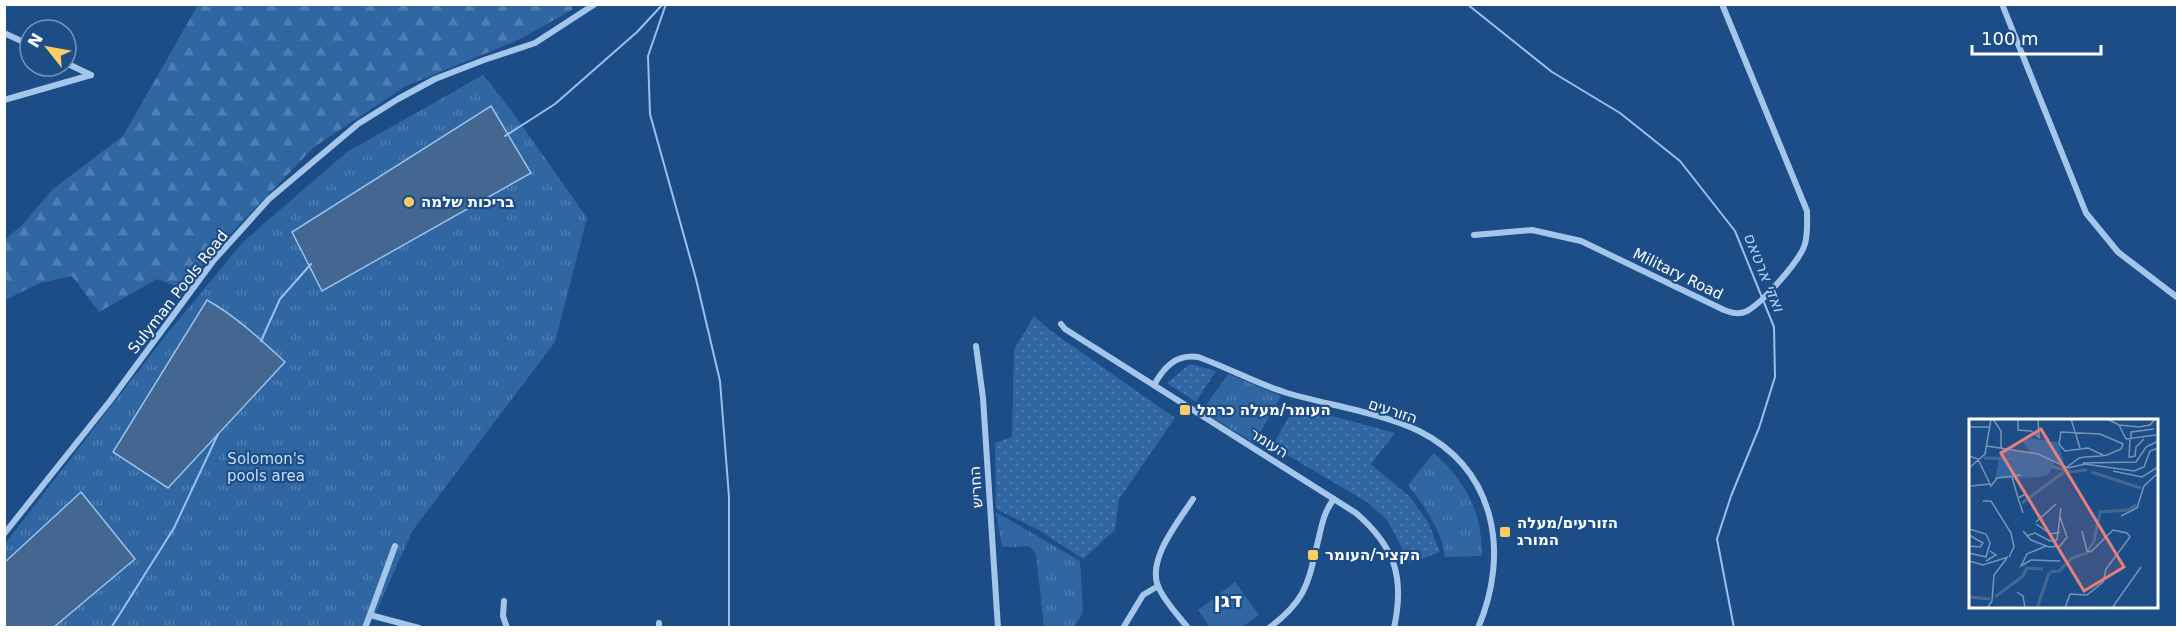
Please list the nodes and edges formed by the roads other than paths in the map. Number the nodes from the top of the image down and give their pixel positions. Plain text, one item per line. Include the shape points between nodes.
1 (595, 4) edge
2 (1722, 4) edge
3 (2002, 4) edge
4 (4, 33) edge
5 (18, 39) edge
6 (78, 69) edge
7 (4, 100) edge
8 (1474, 235) dead end
9 (2178, 297) edge
10 (1061, 324) dead end
11 (976, 346) dead end
12 (1154, 385) junction
13 (1334, 498) junction
14 (1193, 499) dead end
15 (4, 534) edge
16 (395, 546) dead end
17 (1158, 586) junction
18 (504, 601) dead end
19 (370, 615) junction
20 (365, 627) edge
21 (419, 627) edge
22 (507, 627) edge
23 (998, 627) edge
24 (1123, 627) edge
25 (1188, 627) edge
26 (1269, 627) edge
27 (1394, 627) edge
28 (1478, 627) edge

1 - 15 street, Sulyman Pools Road via 535,43 435,79 398,99 358,124 269,199 214,260 110,401
2 - 8 street, Military Road via 1807,211 1805,246 1783,278 1748,311 1737,314 1724,310 1581,242 1532,230
3 - 9 street via 2086,213 2130,263
4 - 5 street
6 - 7 street via 91,75
10 - 12 street, העומר
11 - 23 street, החריש
12 - 13 street, העומר
12 - 28 street, הזורעים via 1173,361 1198,357 1283,392 1394,422 1439,443 1472,477 1491,518 1496,564
13 - 26 street via 1323,518 1305,591 1291,611
13 - 27 street, העומר via 1374,528 1387,546 1399,586
14 - 17 street via 1158,557
16 - 19 street
17 - 24 street via 1144,594
17 - 25 street
18 - 22 street
19 - 20 street
19 - 21 street

